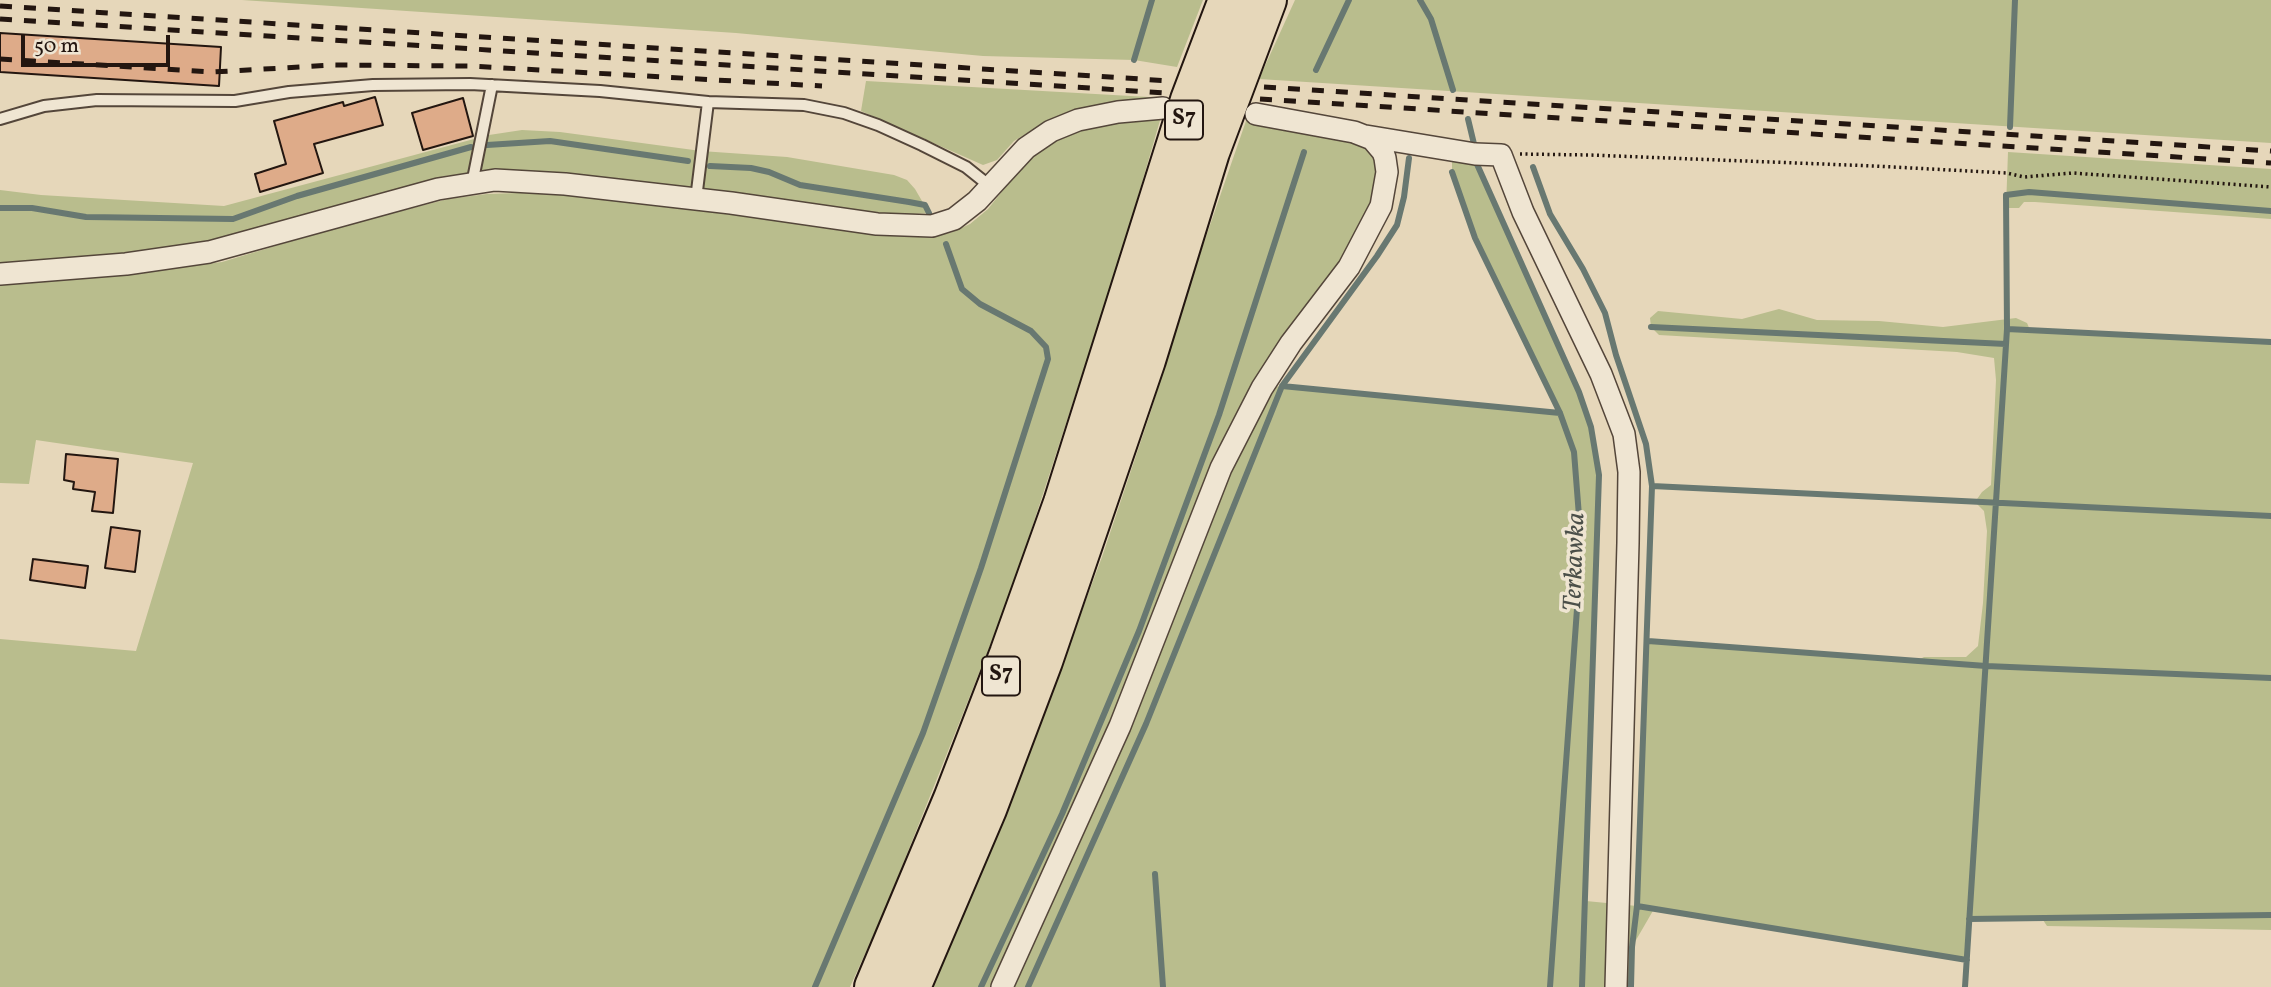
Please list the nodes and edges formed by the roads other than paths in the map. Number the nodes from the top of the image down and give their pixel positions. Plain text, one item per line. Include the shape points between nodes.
1 (1257, 4) edge
2 (492, 85) junction
3 (708, 102) junction
4 (1163, 108) dead end
5 (1256, 114) dead end
6 (0, 119) edge
7 (1364, 135) junction
8 (472, 184) junction
9 (991, 187) junction
10 (696, 199) junction
11 (0, 274) edge
12 (874, 987) edge
13 (911, 987) edge
14 (1002, 987) edge
15 (1616, 987) edge

1 - 12 highway, S7 via 1190,100 1063,503 948,811
1 - 13 highway, S7 via 1146,360 1043,661
2 - 3 lane
2 - 6 lane via 373,85 235,101 97,100 44,106
2 - 8 lane
3 - 9 lane via 804,105 844,113 933,150
3 - 10 lane
4 - 9 street via 1078,120 1051,131 1026,148
5 - 7 street
7 - 14 street via 1378,144 1385,158 1381,206 1349,267 1262,388 1221,468 1120,726
7 - 15 street via 1501,155 1619,417 1629,472
8 - 10 street via 495,180 565,184
8 - 11 street via 438,188 209,252
9 - 10 street via 954,219 932,226 877,224

